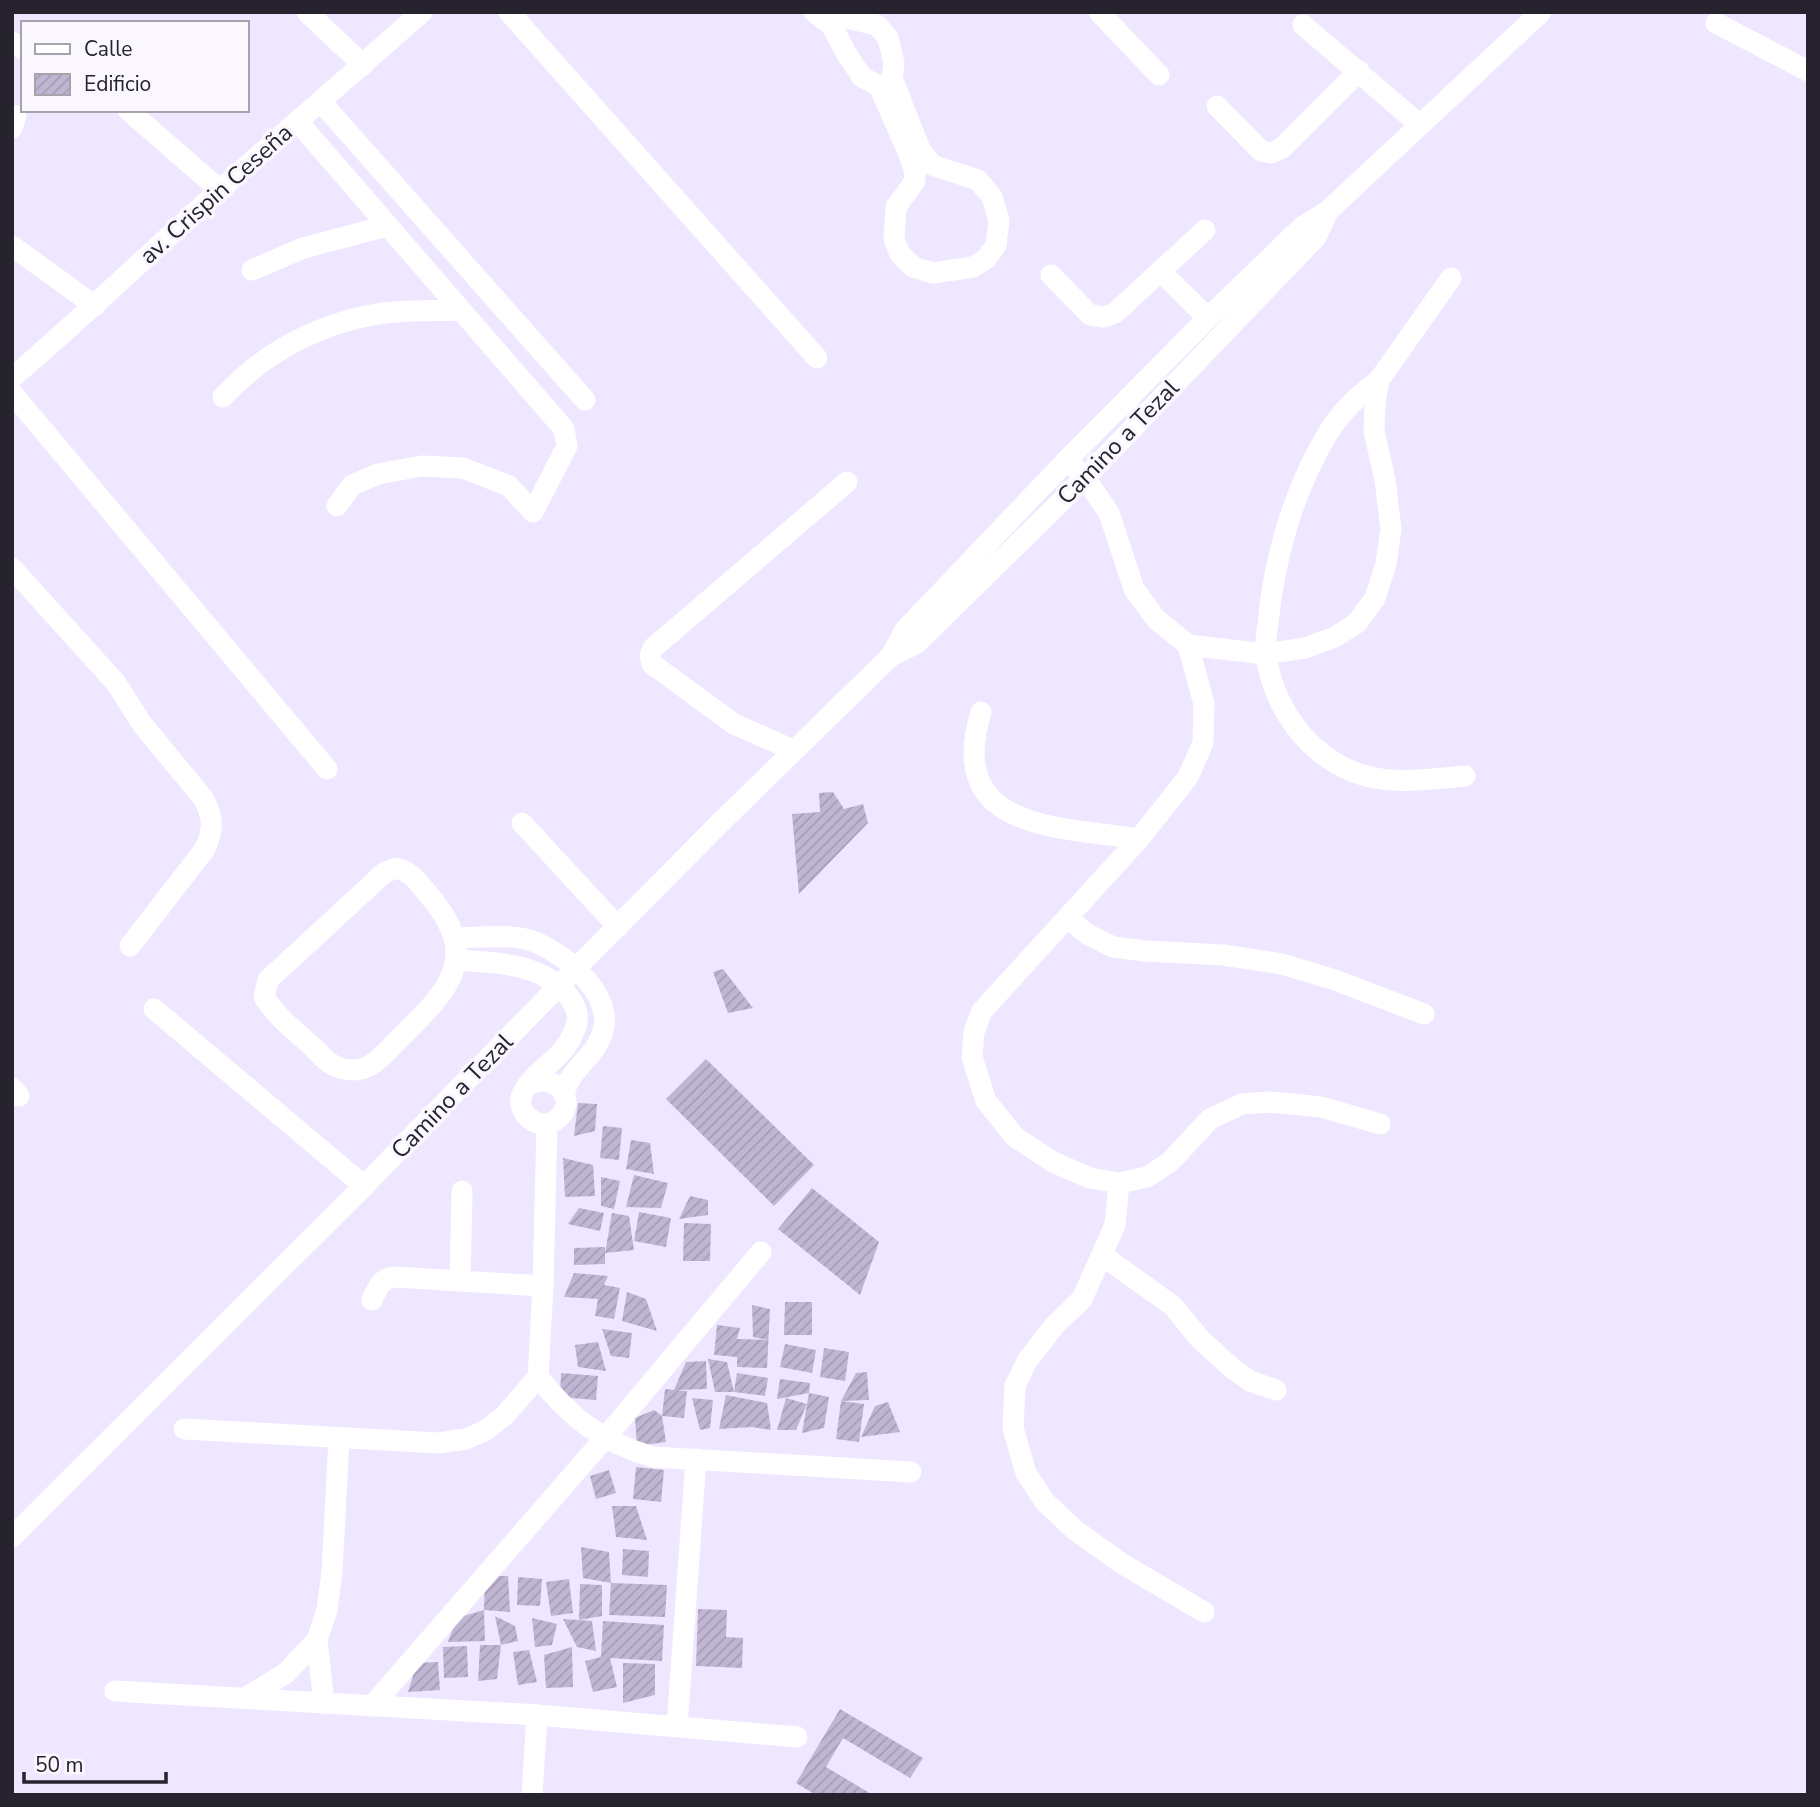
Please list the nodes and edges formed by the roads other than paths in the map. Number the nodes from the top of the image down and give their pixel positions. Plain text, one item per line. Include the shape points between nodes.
1 (307, 12) edge
2 (422, 12) edge
3 (509, 12) edge
4 (814, 12) edge
5 (835, 12) edge
6 (1099, 12) edge
7 (1541, 12) edge
8 (1716, 23) dead end
9 (1303, 25) dead end
10 (363, 65) junction
11 (1359, 71) junction
12 (1808, 71) edge
13 (1159, 75) dead end
14 (321, 102) junction
15 (1217, 106) dead end
16 (130, 112) edge
17 (298, 122) junction
18 (1420, 125) junction
19 (220, 190) junction
20 (1328, 211) junction
21 (387, 226) junction
22 (1205, 230) dead end
23 (12, 246) edge
24 (252, 270) dead end
25 (1160, 271) junction
26 (1051, 275) dead end
27 (1451, 278) dead end
28 (95, 306) junction
29 (460, 310) junction
30 (1208, 318) junction
31 (817, 358) dead end
32 (12, 377) edge
33 (1379, 380) junction
34 (12, 393) edge
35 (223, 397) dead end
36 (585, 400) dead end
37 (1067, 460) junction
38 (1085, 478) junction
39 (847, 482) dead end
40 (337, 506) dead end
41 (12, 568) edge
42 (1188, 645) junction
43 (1265, 654) junction
44 (891, 656) junction
45 (981, 712) dead end
46 (793, 750) junction
47 (327, 769) dead end
48 (1465, 776) dead end
49 (522, 823) dead end
50 (1139, 839) junction
51 (1068, 918) junction
52 (618, 927) junction
53 (455, 938) junction
54 (130, 946) dead end
55 (456, 960) junction
56 (577, 967) junction
57 (560, 985) junction
58 (154, 1009) dead end
59 (1424, 1014) dead end
60 (530, 1084) junction
61 (564, 1095) junction
62 (547, 1124) junction
63 (1380, 1124) dead end
64 (1119, 1183) junction
65 (365, 1186) junction
66 (462, 1191) dead end
67 (761, 1252) dead end
68 (1103, 1256) junction
69 (460, 1281) junction
70 (543, 1286) junction
71 (372, 1300) dead end
72 (538, 1377) junction
73 (1276, 1390) dead end
74 (184, 1429) dead end
75 (605, 1438) junction
76 (339, 1439) junction
77 (696, 1459) junction
78 (911, 1472) dead end
79 (13, 1535) edge
80 (1204, 1612) dead end
81 (317, 1640) junction
82 (115, 1691) dead end
83 (247, 1697) junction
84 (324, 1703) junction
85 (372, 1706) junction
86 (537, 1715) junction
87 (677, 1727) junction
88 (797, 1737) dead end
89 (532, 1795) edge

1 - 10 street
2 - 10 street, av. Crispin Ceseña
3 - 31 street
4 - 5 street via 832,26 862,77 879,86 908,152 915,181 896,207 894,239 900,254 913,267 933,273 973,267 986,260 996,245 999,220 992,197 978,180 932,165 920,149 892,78 888,38 877,25
6 - 13 street
7 - 18 street, Camino a Tezal
8 - 12 street
9 - 11 street
10 - 14 street, av. Crispin Ceseña
11 - 15 street via 1282,148 1271,153 1261,151
11 - 18 street
14 - 17 street, av. Crispin Ceseña
14 - 36 street
16 - 19 street
17 - 19 street, av. Crispin Ceseña
17 - 21 street
18 - 20 street, Camino a Tezal
19 - 28 street, av. Crispin Ceseña
20 - 30 street, Camino a Tezal via 1302,227
20 - 38 street, Camino a Tezal via 1316,237
21 - 24 street via 303,248
21 - 29 street
22 - 25 street
23 - 28 street
25 - 26 street via 1115,313 1104,317 1090,315
25 - 30 street
27 - 33 street
28 - 32 street, av. Crispin Ceseña
29 - 35 street via 384,313 328,326 279,349 243,375
29 - 40 street via 564,429 567,446 533,512 509,486 463,468 422,466 378,474 352,485
30 - 37 street, Camino a Tezal
33 - 43 street via 1352,401 1328,432 1299,494 1277,568
33 - 43 street via 1374,431 1391,529 1375,598 1357,623 1335,637 1305,648
34 - 47 street
37 - 38 street
37 - 44 street, Camino a Tezal via 905,630
38 - 42 street via 1109,513 1134,589 1156,618
38 - 44 street, Camino a Tezal via 917,643
39 - 46 street via 653,648 650,656 652,664 734,724
41 - 54 street via 116,682 142,724 210,811 211,838 204,850
42 - 43 street
42 - 50 street via 1204,704 1203,743 1188,777
43 - 48 street via 1278,701 1302,736 1325,756 1355,773 1392,780
44 - 46 street, Camino a Tezal
45 - 50 street via 972,751 977,777 992,803 1014,816 1047,826
46 - 52 street, Camino a Tezal
49 - 52 street
50 - 51 street
51 - 59 street via 1113,947 1282,964
51 - 64 street via 982,1011 972,1057 986,1101 1015,1137 1090,1178
52 - 56 street, Camino a Tezal
53 - 55 street
53 - 55 street via 441,909 407,870 396,868 384,873 268,979 264,997 274,1013 333,1066 370,1067 425,1014 444,990
53 - 56 street via 522,938
55 - 57 street via 517,965
56 - 57 street, Camino a Tezal
56 - 61 street via 602,1004 604,1029 595,1050 568,1080
57 - 60 street via 577,1008 577,1023 572,1038
57 - 65 street, Camino a Tezal
58 - 65 street
60 - 61 street via 550,1081
60 - 62 street via 522,1093 525,1116
61 - 62 street via 562,1114
62 - 70 street
63 - 64 street via 1321,1107 1242,1104 1210,1119 1170,1162 1147,1177
64 - 68 street via 1115,1225
65 - 79 street, Camino a Tezal
66 - 69 street
67 - 75 street
68 - 73 street via 1173,1306 1233,1369
68 - 80 street via 1082,1299 1027,1361 1015,1387 1013,1428 1026,1473 1045,1502 1121,1563
69 - 70 street
69 - 71 street via 388,1278
70 - 72 street
72 - 75 street via 583,1425
72 - 76 street via 505,1415 466,1439 438,1443
74 - 76 street
75 - 77 street via 653,1457
75 - 85 street
76 - 81 street via 332,1572
77 - 78 street
77 - 87 street
81 - 83 street via 286,1673
81 - 84 street
82 - 83 street
83 - 84 street
84 - 85 street
85 - 86 street
86 - 87 street
86 - 89 street
87 - 88 street

